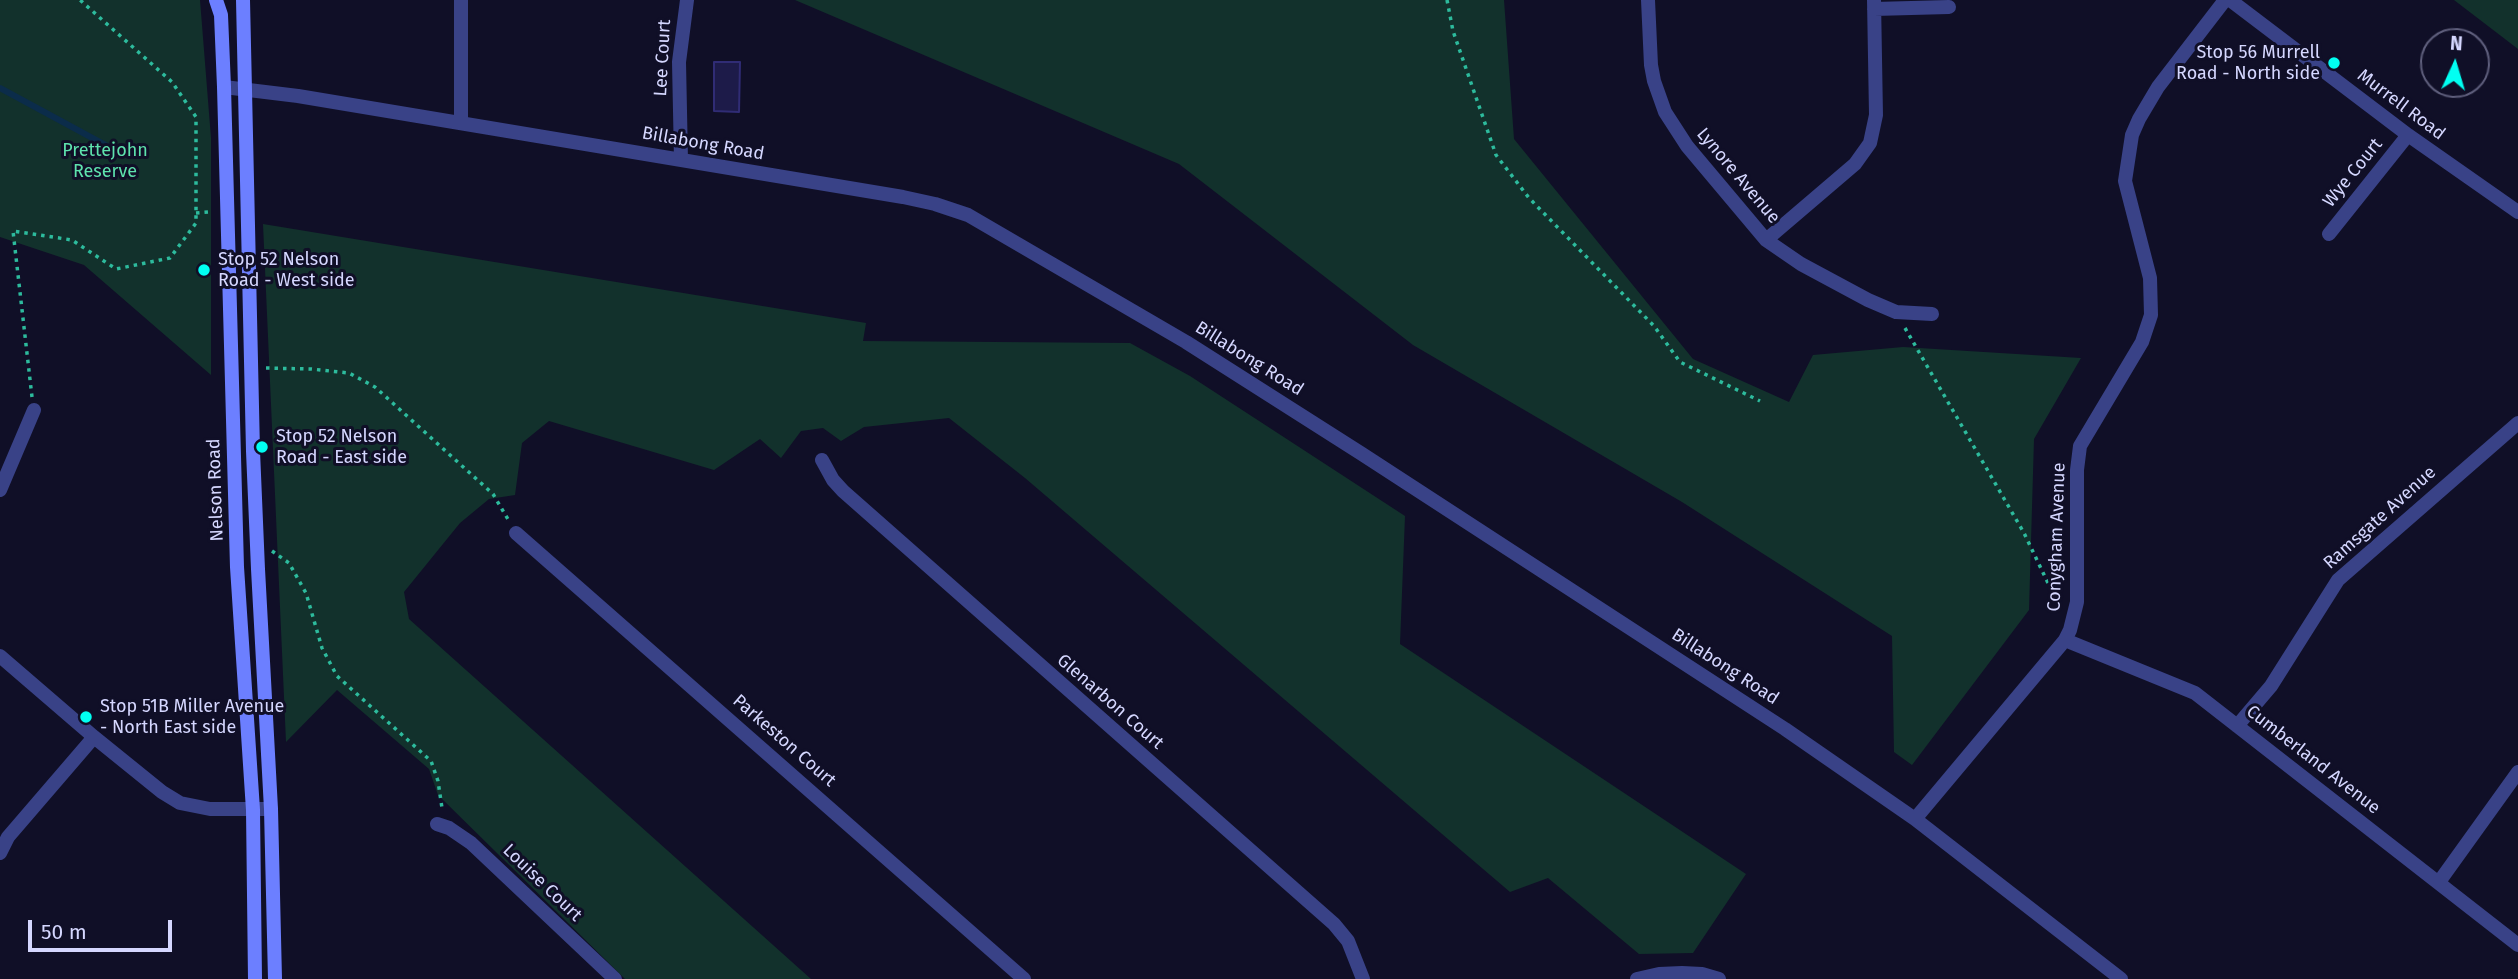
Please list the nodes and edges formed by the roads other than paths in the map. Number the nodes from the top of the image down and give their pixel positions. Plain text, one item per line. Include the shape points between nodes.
1 (216, 0) edge
2 (243, 0) edge
3 (461, 0) edge
4 (687, 0) edge
5 (1648, 0) edge
6 (2225, 0) edge
7 (2230, 0) edge
8 (1874, 5) edge
9 (1949, 7) dead end
10 (224, 87) junction
11 (247, 89) junction
12 (461, 123) junction
13 (2408, 135) junction
14 (681, 160) junction
15 (2518, 212) edge
16 (2329, 234) dead end
17 (1766, 240) junction
18 (1932, 314) dead end
19 (34, 410) road end
20 (2518, 423) edge
21 (821, 460) dead end
22 (0, 490) edge
23 (516, 533) road end
24 (2068, 635) junction
25 (0, 656) edge
26 (2237, 726) junction
27 (94, 737) junction
28 (2518, 772) edge
29 (271, 809) junction
30 (253, 810) junction
31 (1915, 819) junction
32 (437, 824) dead end
33 (0, 853) edge
34 (2439, 882) junction
35 (2518, 945) edge
36 (256, 979) edge
37 (275, 979) edge
38 (615, 979) edge
39 (1024, 979) edge
40 (1363, 979) edge
41 (1637, 979) edge
42 (1719, 979) edge
43 (2121, 979) edge

1 - 10 main road, Nelson Road
2 - 11 main road
3 - 12 street
4 - 14 street, Lee Court via 679,62
5 - 17 street, Lynore Avenue via 1651,65 1665,113
6 - 24 street, Conygham Avenue via 2158,87 2132,135 2125,181 2150,278 2151,315 2142,342 2080,446 2077,602
7 - 13 street, Murrell Road
8 - 9 street
8 - 17 street via 1876,115 1870,143 1854,164
10 - 11 street, Billabong Road
10 - 30 main road, Nelson Road via 237,567
11 - 12 street, Billabong Road
11 - 29 main road via 253,451
12 - 14 street, Billabong Road
13 - 15 street, Murrell Road
13 - 16 street, Wye Court
14 - 31 street, Billabong Road via 903,197 968,215 1186,342 1362,453
17 - 18 street, Lynore Avenue via 1829,280 1896,312
19 - 22 street
20 - 26 street, Ramsgate Avenue via 2338,580 2271,686
21 - 40 street, Glenarbon Court via 843,491 1334,924 1348,941
23 - 39 street, Parkeston Court
24 - 26 street, Cumberland Avenue via 2195,693
24 - 31 street, Conygham Avenue
25 - 27 street
26 - 34 street, Cumberland Avenue
27 - 30 street via 180,803
27 - 33 street via 8,837
28 - 34 street
29 - 30 street
29 - 37 main road
30 - 36 main road, Nelson Road
31 - 43 street, Billabong Road
32 - 38 street, Louise Court via 471,843
34 - 35 street, Cumberland Avenue
41 - 42 street via 1702,974

